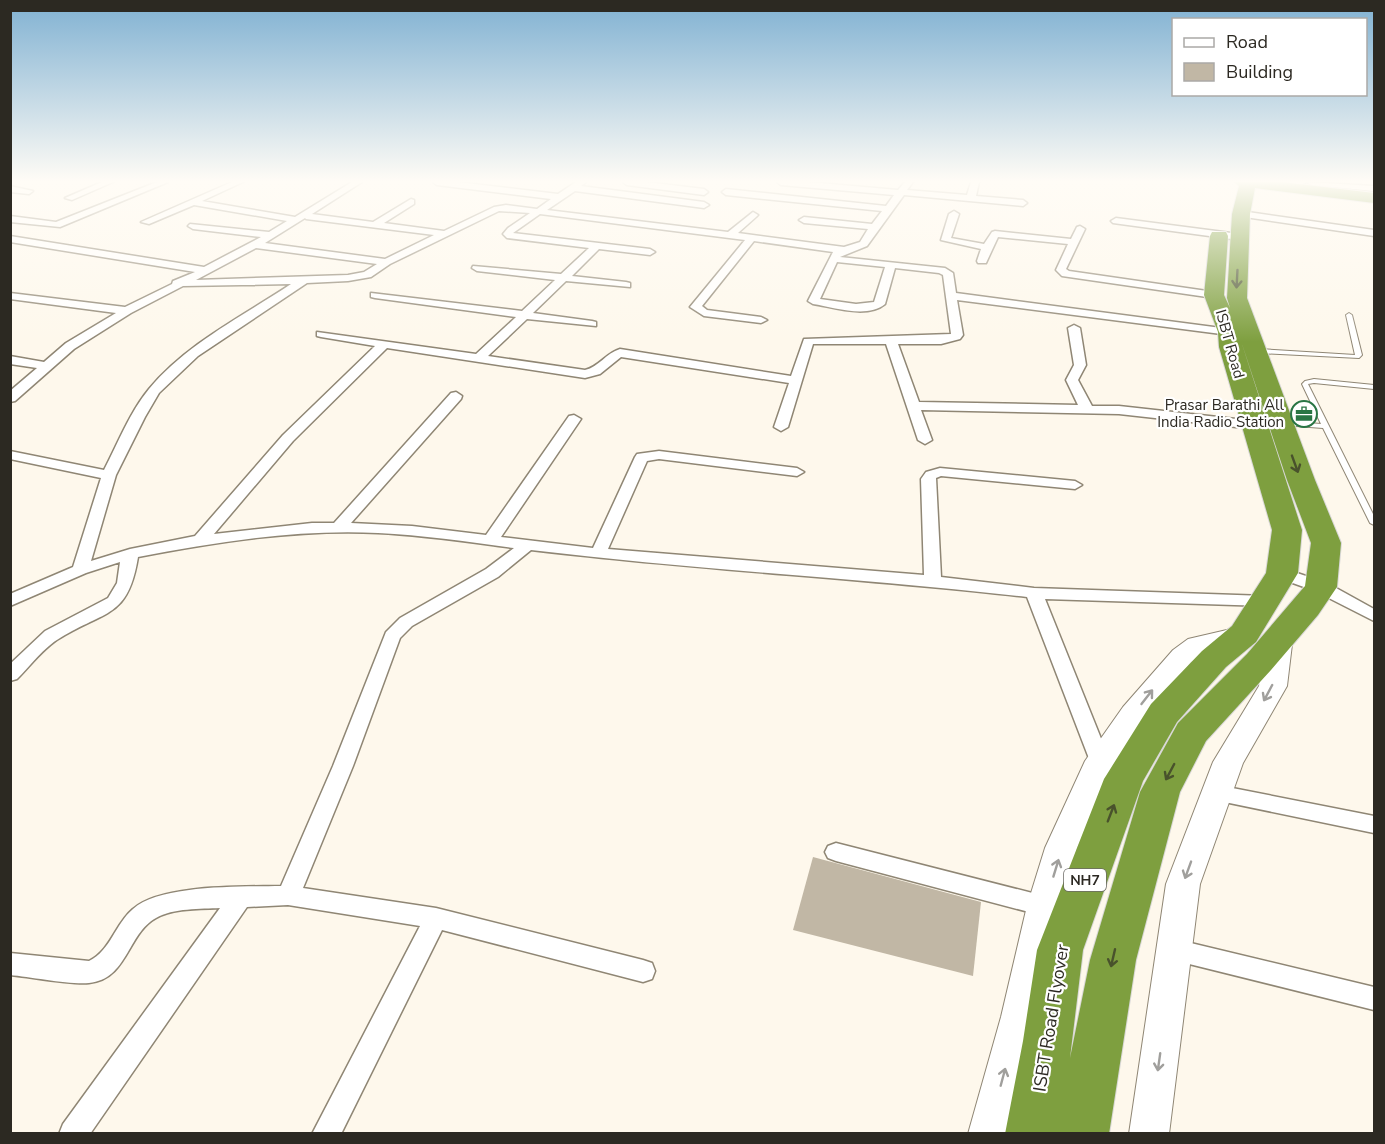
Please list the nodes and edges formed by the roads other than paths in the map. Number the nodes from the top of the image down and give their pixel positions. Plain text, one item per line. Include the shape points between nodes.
1 (270, 235) edge
2 (443, 235) edge
3 (509, 235) edge
4 (732, 235) edge
5 (869, 235) edge
6 (947, 235) edge
7 (993, 235) edge
8 (1031, 235) edge
9 (1077, 235) edge
10 (1231, 235) edge
11 (1239, 235) edge
12 (751, 239) junction
13 (10, 240) edge
14 (1074, 242) junction
15 (255, 245) junction
16 (596, 247) junction
17 (987, 247) junction
18 (842, 250) junction
19 (650, 252) dead end
20 (834, 260) junction
21 (982, 261) dead end
22 (386, 262) junction
23 (891, 265) junction
24 (477, 268) dead end
25 (204, 270) junction
26 (564, 277) junction
27 (300, 280) junction
28 (177, 283) junction
29 (626, 285) dead end
30 (1214, 294) junction
31 (375, 295) dead end
32 (10, 296) edge
33 (951, 296) junction
34 (127, 311) junction
35 (524, 315) junction
36 (1349, 315) dead end
37 (761, 320) dead end
38 (592, 324) dead end
39 (1074, 328) dead end
40 (1229, 332) junction
41 (321, 334) dead end
42 (891, 340) junction
43 (384, 344) junction
44 (1254, 350) junction
45 (479, 358) junction
46 (10, 360) edge
47 (48, 366) junction
48 (795, 380) junction
49 (1374, 387) edge
50 (456, 396) dead end
51 (10, 398) edge
52 (914, 406) junction
53 (1087, 409) junction
54 (574, 419) dead end
55 (1280, 423) junction
56 (1254, 425) junction
57 (1324, 426) junction
58 (781, 428) dead end
59 (925, 440) dead end
60 (10, 455) edge
61 (797, 472) dead end
62 (109, 475) junction
63 (1075, 485) dead end
64 (1374, 523) edge
65 (339, 527) junction
66 (200, 540) junction
67 (490, 541) junction
68 (526, 546) junction
69 (598, 553) junction
70 (130, 554) junction
71 (81, 570) junction
72 (1282, 573) junction
73 (933, 581) junction
74 (1321, 587) junction
75 (1034, 592) junction
76 (10, 601) edge
77 (1266, 601) junction
78 (1374, 616) edge
79 (1249, 648) junction
80 (10, 675) edge
81 (1100, 761) junction
82 (1217, 793) junction
83 (1374, 825) edge
84 (836, 852) dead end
85 (288, 895) junction
86 (241, 897) junction
87 (1044, 906) junction
88 (436, 918) junction
89 (1174, 950) junction
90 (10, 964) edge
91 (643, 970) dead end
92 (1374, 999) edge
93 (73, 1134) edge
94 (326, 1134) edge
95 (988, 1134) edge
96 (1032, 1134) edge
97 (1082, 1134) edge
98 (1149, 1134) edge

1 - 15 street
2 - 22 street
3 - 16 street
4 - 12 street
5 - 18 street via 864,244
6 - 17 street via 946,240
7 - 17 street
8 - 14 street
9 - 14 street
10 - 30 highway, ISBT Road / NH7
11 -> 44 highway via 1237,298
12 - 18 street
12 - 37 street via 696,307 704,313
13 - 25 street
14 - 30 street via 1061,270 1066,274
15 - 22 street
15 - 25 street
16 - 19 street
16 - 26 street
17 - 21 street
18 - 20 street
20 - 23 street
20 - 23 street via 813,301 876,306
22 - 27 street via 362,277
23 - 33 street via 945,272 950,277
24 - 26 street
25 - 28 street
26 - 29 street
26 - 35 street
27 - 28 street
27 - 62 street via 302,284 194,353 166,378 138,417
28 - 34 street
30 - 40 highway, ISBT Road / NH7
31 - 35 street
32 - 34 street
33 - 40 street
33 - 42 street via 956,338
34 - 47 street via 70,346
35 - 38 street
35 - 45 street
36 - 44 lane via 1359,355 1354,358
39 - 53 street via 1080,365 1072,385
40 - 56 highway, ISBT Road / NH7
41 - 43 street
42 - 48 street via 808,341
42 - 52 street
43 - 45 street
43 - 66 street via 288,438
44 - 55 highway
45 - 48 street via 590,374 599,371 612,355 626,353
46 - 47 street
47 - 51 street
48 - 58 street
49 - 57 lane via 1307,382
50 - 65 street
52 - 53 street
52 - 59 street
53 - 56 street
54 - 67 street
55 - 57 lane
55 -> 74 highway via 1326,543
56 - 72 highway, ISBT Road / NH7 via 1287,530
57 - 64 lane
60 - 62 street
61 - 69 street via 659,455 642,457
62 - 71 street
63 - 73 street via 940,472 931,475 928,479
65 - 66 street
65 - 67 street
66 - 70 street
67 - 68 street
68 - 69 street
68 - 85 street via 492,573 406,622 393,636
69 - 73 street
70 - 71 street
70 - 80 street via 125,584 114,602 51,635
71 - 76 street
72 - 74 street
72 - 77 highway, ISBT Road / NH7
73 - 75 street
74 - 78 street
74 - 79 highway, NH7 via 1306,608
75 - 77 street
75 - 81 street
77 - 79 highway, ISBT Road / NH7
81 -> 79 street via 1182,656 1197,645
79 -> 82 street via 1273,686 1228,762
96 -> 79 highway, ISBT Road Flyover / NH7 via 1060,950 1124,778 1164,713
79 -> 97 highway, NH7 via 1191,733 1160,792 1113,960
87 -> 81 street via 1061,848
82 - 83 street
82 -> 89 street via 1183,884
84 - 87 street
85 - 86 street
85 - 88 street
86 - 90 street via 169,903 150,909 136,918 112,958 96,970
86 - 93 street
95 -> 87 street via 1020,1017
88 - 91 street
88 - 94 street
89 - 92 street
89 -> 98 street

